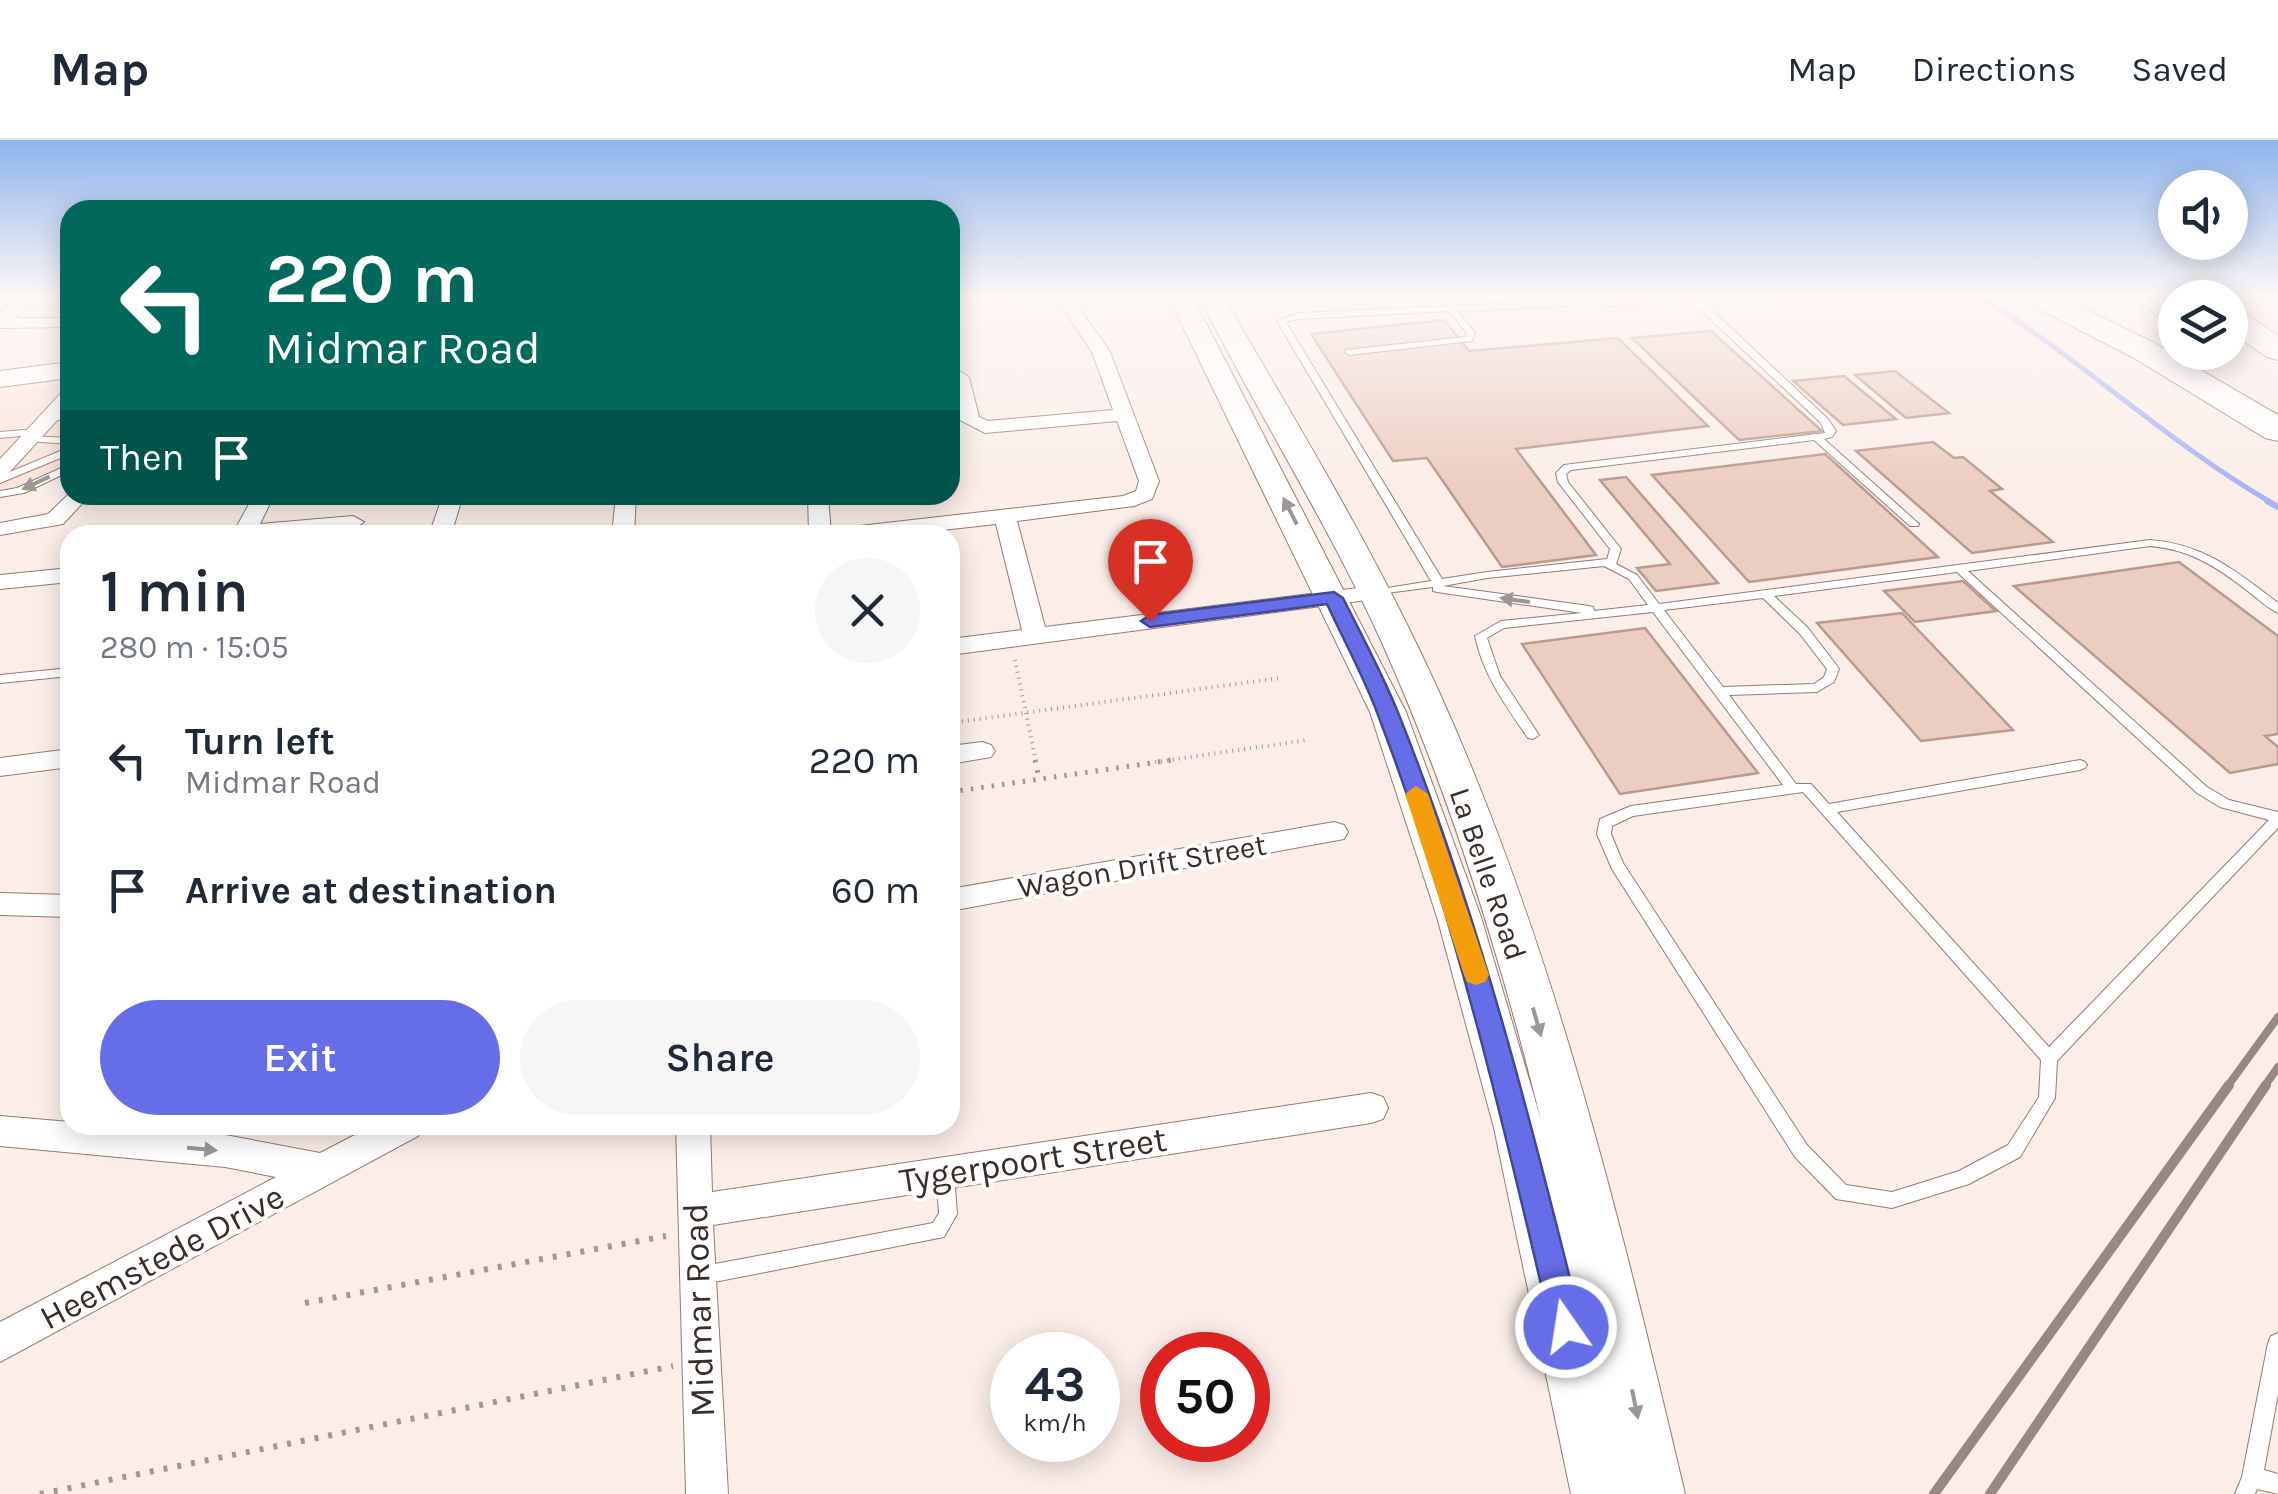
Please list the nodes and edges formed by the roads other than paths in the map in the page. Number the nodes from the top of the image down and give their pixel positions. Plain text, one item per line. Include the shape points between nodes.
1 (60, 359) edge
2 (1103, 359) edge
3 (1222, 359) edge
4 (1246, 359) edge
5 (1301, 359) edge
6 (1759, 359) edge
7 (2159, 359) edge
8 (2253, 359) edge
9 (0, 367) edge
10 (2227, 370) edge
11 (60, 371) edge
12 (2278, 374) edge
13 (960, 377) edge
14 (0, 379) edge
15 (2278, 401) edge
16 (1124, 414) junction
17 (46, 426) edge
18 (2278, 430) edge
19 (0, 435) edge
20 (1818, 438) junction
21 (60, 454) edge
22 (0, 471) edge
23 (60, 472) edge
24 (0, 480) edge
25 (0, 494) edge
26 (70, 505) edge
27 (1004, 516) junction
28 (353, 522) dead end
29 (1914, 524) dead end
30 (321, 525) edge
31 (927, 525) edge
32 (0, 529) edge
33 (1606, 563) junction
34 (1959, 568) junction
35 (60, 575) edge
36 (0, 582) edge
37 (1439, 584) junction
38 (1764, 592) junction
39 (1376, 593) junction
40 (1659, 610) junction
41 (2278, 610) edge
42 (1610, 613) junction
43 (1023, 637) junction
44 (960, 645) edge
45 (60, 673) edge
46 (0, 679) edge
47 (1718, 691) junction
48 (1533, 735) dead end
49 (982, 751) dead end
50 (960, 754) edge
51 (60, 759) edge
52 (2080, 765) dead end
53 (0, 767) edge
54 (1791, 786) junction
55 (1826, 809) junction
56 (2278, 818) edge
57 (1334, 832) dead end
58 (960, 898) edge
59 (0, 904) edge
60 (60, 906) edge
61 (2049, 1058) junction
62 (1371, 1108) dead end
63 (0, 1131) edge
64 (388, 1135) edge
65 (694, 1135) edge
66 (324, 1170) junction
67 (945, 1173) junction
68 (695, 1221) junction
69 (696, 1276) junction
70 (0, 1343) edge
71 (2278, 1343) edge
72 (2278, 1484) edge
73 (2248, 1486) edge
74 (707, 1494) edge
75 (1601, 1494) edge
76 (1655, 1494) edge

1 - 9 main road
2 - 16 street
39 -> 3 main road, La Belle Road
4 - 39 main road via 1320,494 1325,536 1347,578 1345,587
5 - 37 lane
6 - 20 lane via 1828,424 1829,434
7 - 18 highway
8 - 12 highway
10 - 15 highway
11 - 14 main road
13 - 16 street via 970,420 985,427
16 - 27 street via 1149,480 1145,495
17 - 19 lane
17 - 22 street
20 - 29 lane
20 - 33 lane via 1564,470 1564,482 1616,549
21 - 24 lane
23 -> 25 lane
26 - 32 street via 55,519
27 - 31 street
27 - 43 street
28 - 30 street
33 - 37 lane
33 - 40 lane via 1633,577
34 - 38 lane
34 - 41 lane via 2172,543 2196,550
34 - 56 lane via 2202,790
35 - 36 street
37 - 39 lane
38 - 40 lane
38 - 47 lane via 1823,654 1830,679 1817,688
42 -> 39 lane
39 - 43 street
39 - 75 main road, La Belle Road via 1388,712 1459,916 1514,1109
39 -> 76 main road, La Belle Road via 1470,817 1530,999 1615,1310
40 - 42 lane
40 - 47 lane
42 - 48 lane via 1501,625 1480,636 1492,676
43 - 44 street
45 - 46 lane
47 - 54 lane
49 - 50 street
51 - 53 street
52 - 55 lane
54 - 55 lane via 1806,786
54 - 61 lane via 1632,811 1610,817 1604,834 1801,1151 1842,1194 1892,1200 1962,1178 2014,1151 2047,1098
55 - 61 lane
56 - 61 lane
57 - 58 street, Wagon Drift Street
59 - 60 street
62 - 67 street, Tygerpoort Street
63 -> 66 street, Heemstede Drive via 226,1151
64 - 66 street, Heemstede Drive
65 - 68 street, Midmar Road
66 - 70 street, Heemstede Drive
67 - 68 street, Tygerpoort Street
67 - 69 lane via 948,1214 938,1231
68 - 69 street, Midmar Road
69 - 74 street, Midmar Road
71 - 73 lane
72 - 73 lane

